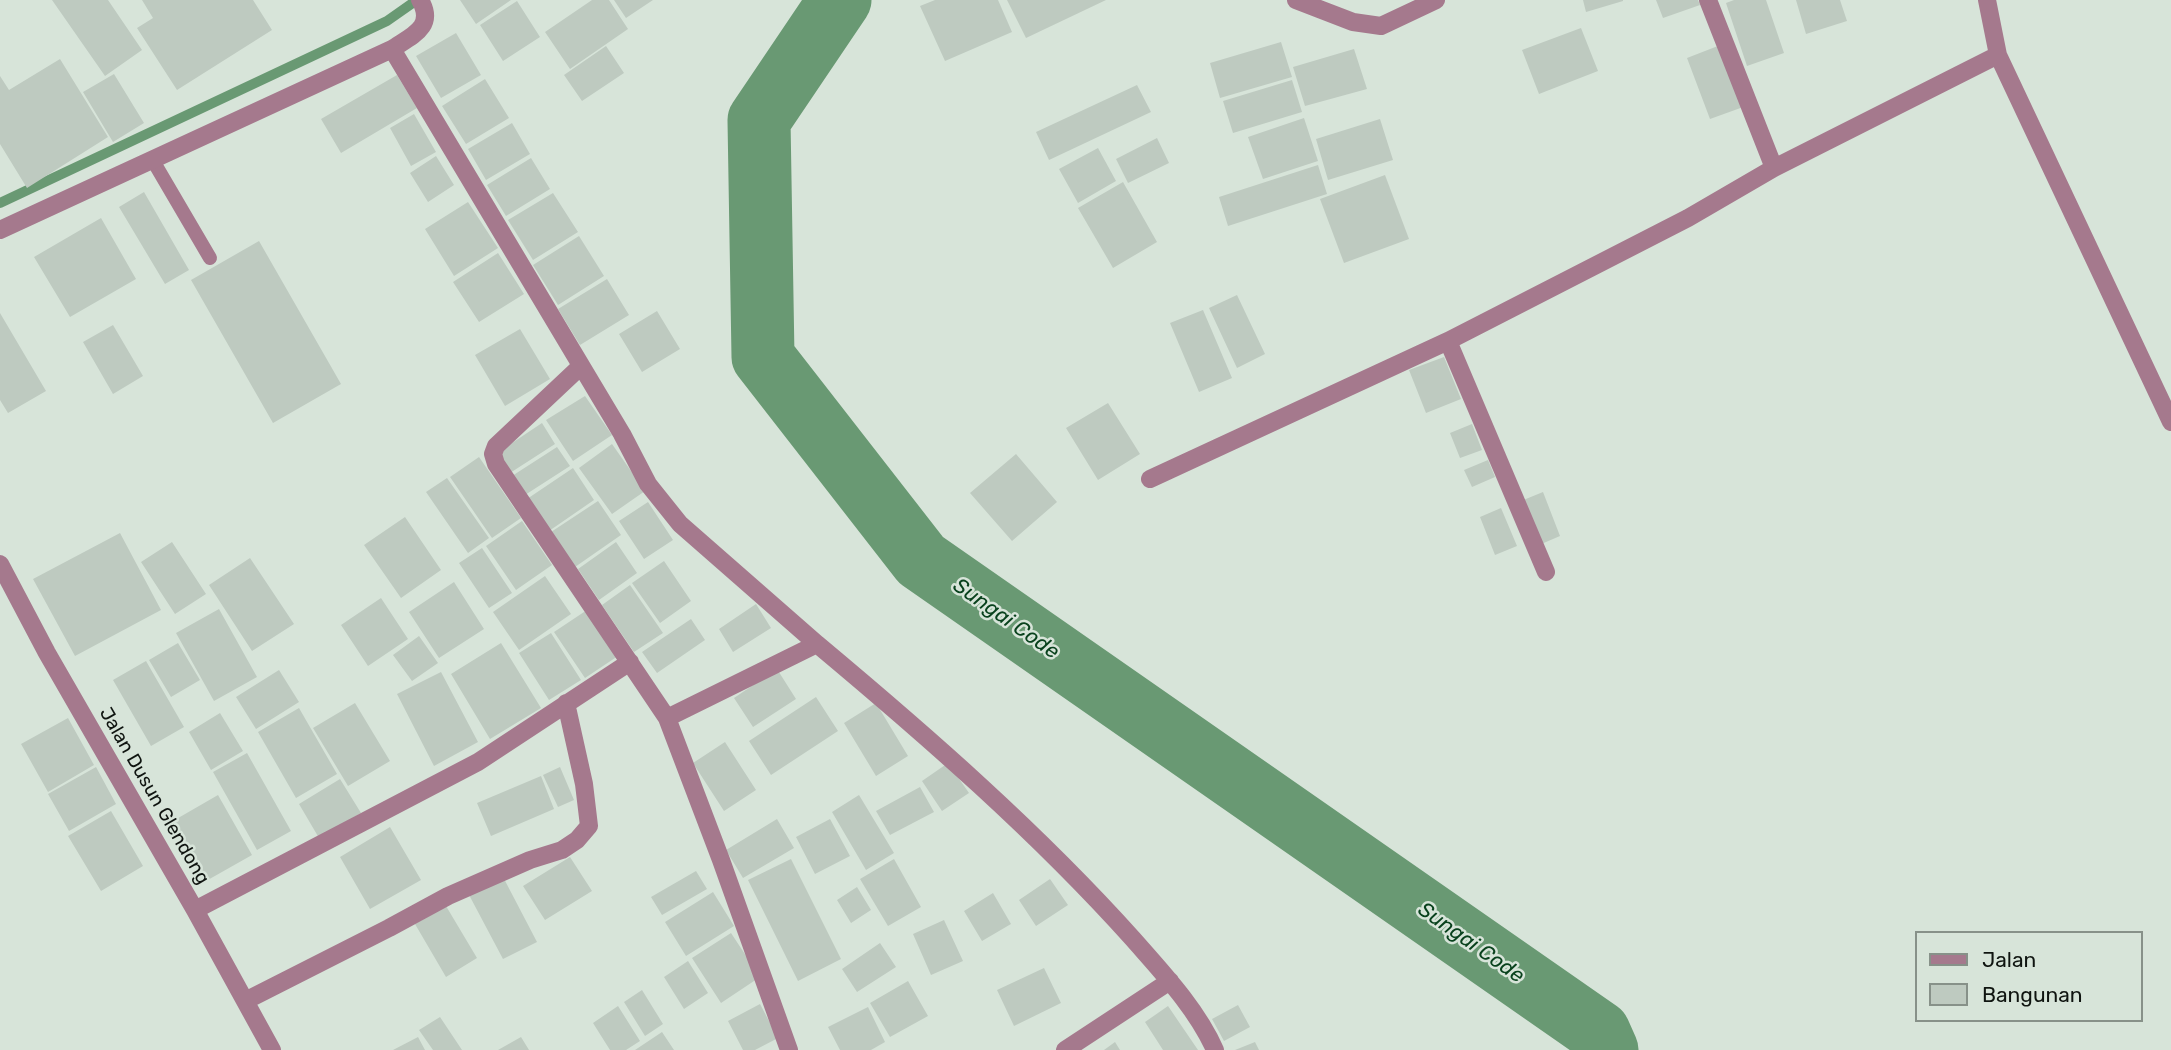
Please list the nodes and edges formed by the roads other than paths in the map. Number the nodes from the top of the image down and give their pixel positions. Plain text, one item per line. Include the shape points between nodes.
1 (1297, 0) edge
2 (1436, 0) edge
3 (1708, 0) edge
4 (1987, 0) edge
5 (423, 5) edge
6 (392, 49) junction
7 (1998, 55) junction
8 (152, 159) junction
9 (1774, 168) junction
10 (0, 230) edge
11 (210, 258) dead end
12 (1448, 341) junction
13 (581, 366) junction
14 (2171, 422) edge
15 (1150, 479) dead end
16 (0, 564) edge
17 (1546, 572) dead end
18 (817, 644) junction
19 (630, 662) junction
20 (566, 703) junction
21 (667, 718) junction
22 (195, 910) junction
23 (1170, 981) junction
24 (245, 1001) junction
25 (272, 1050) edge
26 (789, 1050) edge
27 (1065, 1050) edge
28 (1215, 1050) edge

1 - 2 street via 1353,22 1381,26
3 - 9 street
4 - 7 street
5 - 6 street via 425,22
6 - 8 street
6 - 13 street
7 - 9 street
7 - 14 street
8 - 10 street
8 - 11 lane
9 - 12 street via 1688,218
12 - 15 street
12 - 17 street
13 - 18 street via 648,484 680,524
13 - 19 street via 496,446 494,454 496,464
16 - 22 street, Jalan Dusun Glendong
18 - 21 street
18 - 23 street via 998,804 1103,906
19 - 20 street
19 - 21 street
20 - 22 street via 478,762
20 - 24 street via 589,826 577,840 448,896
21 - 26 street
22 - 24 street, Jalan Dusun Glendong
23 - 27 street
23 - 28 street
24 - 25 street, Jalan Dusun Glendong

